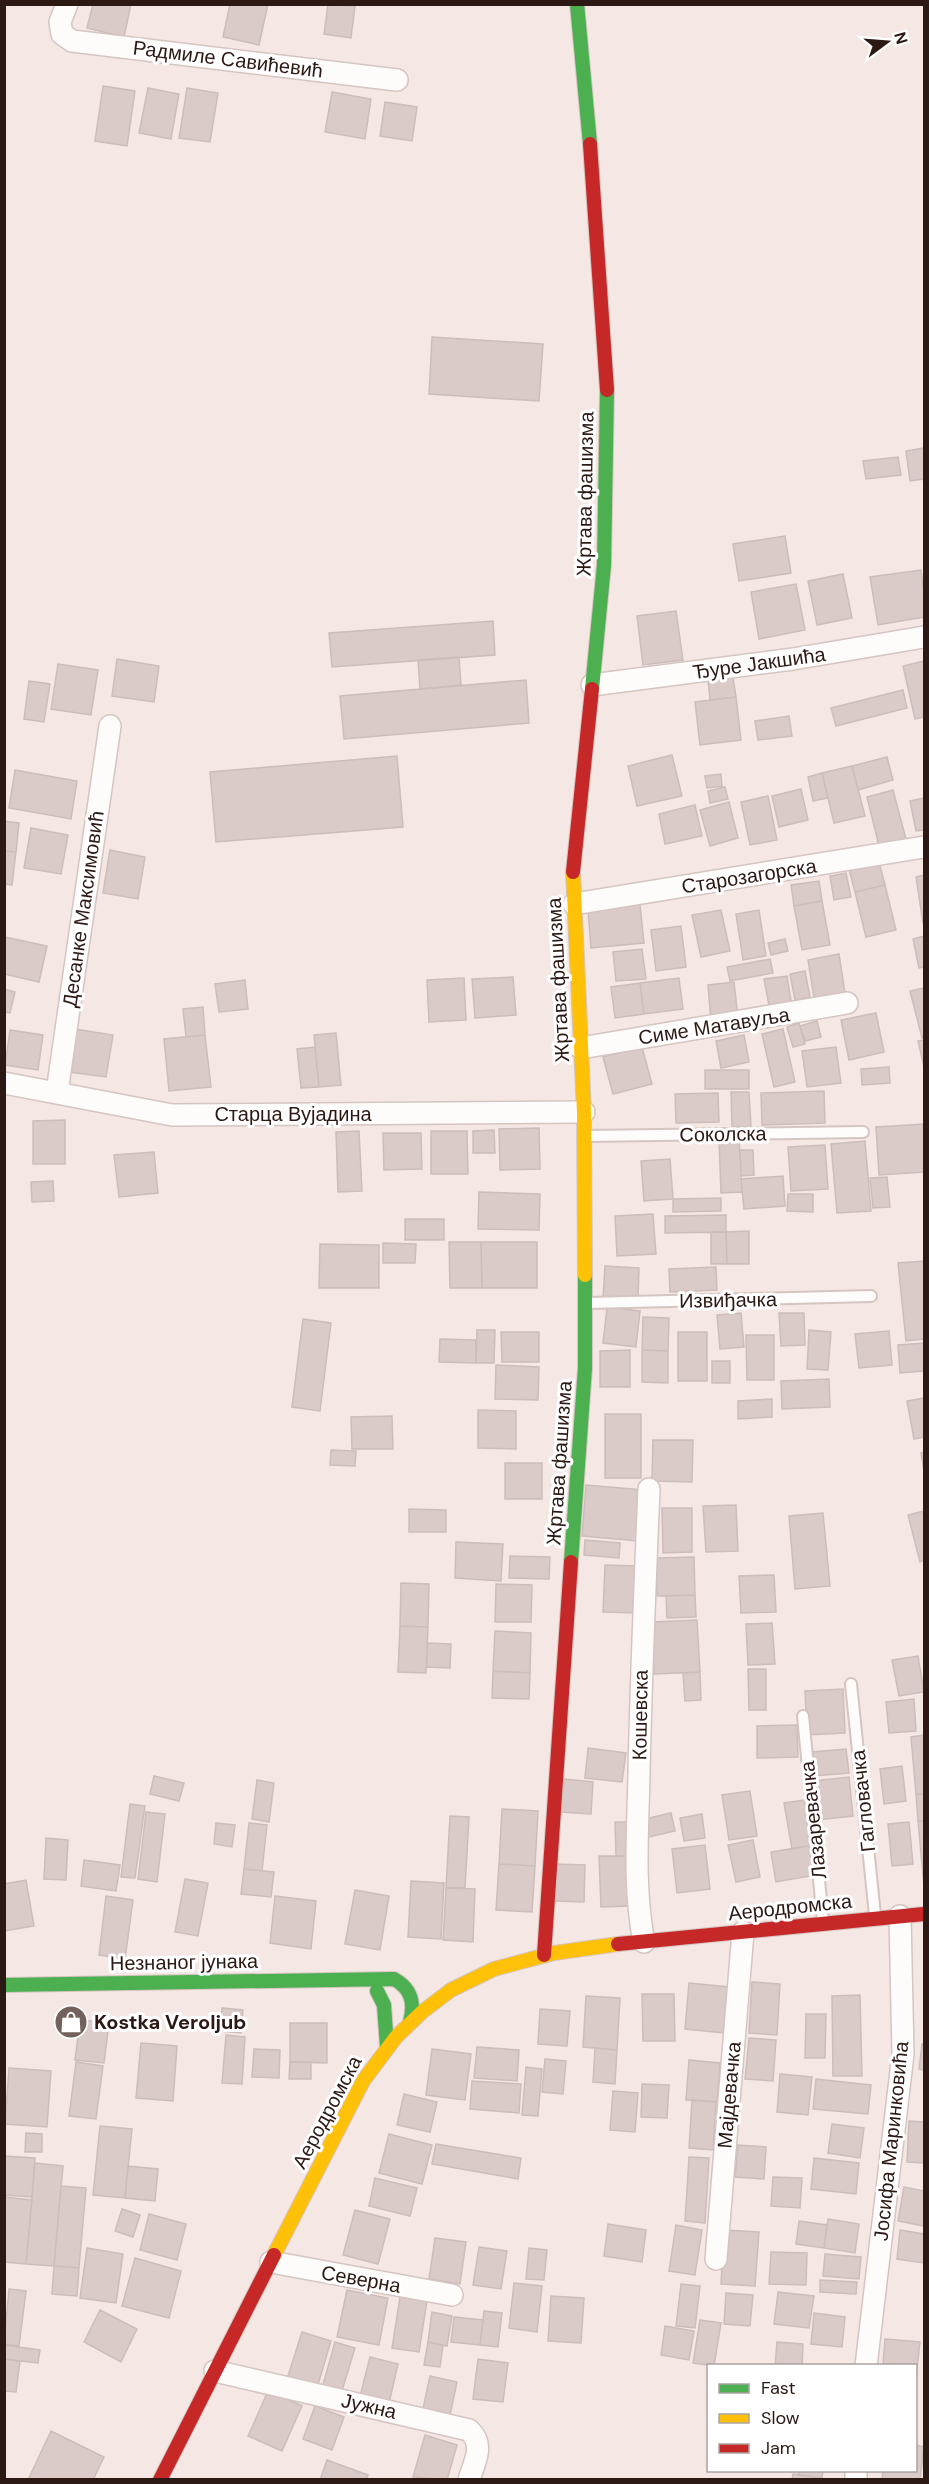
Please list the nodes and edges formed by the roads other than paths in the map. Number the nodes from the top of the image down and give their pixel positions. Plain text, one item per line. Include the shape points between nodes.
1 (67, 4) edge
2 (577, 4) edge
3 (397, 80) dead end
4 (924, 638) edge
5 (592, 685) junction
6 (110, 726) dead end
7 (924, 847) edge
8 (574, 904) junction
9 (848, 1004) dead end
10 (581, 1048) junction
11 (4, 1083) edge
12 (57, 1092) junction
13 (584, 1112) junction
14 (863, 1132) dead end
15 (584, 1136) junction
16 (871, 1296) dead end
17 (585, 1303) junction
18 (649, 1489) dead end
19 (851, 1684) dead end
20 (802, 1716) dead end
21 (924, 1914) edge
22 (900, 1916) junction
23 (876, 1918) junction
24 (824, 1924) junction
25 (743, 1932) junction
26 (644, 1942) junction
27 (544, 1954) junction
28 (488, 1973) junction
29 (365, 1978) junction
30 (447, 1978) dead end
31 (394, 1979) junction
32 (412, 1979) dead end
33 (4, 1984) edge
34 (377, 1991) junction
35 (440, 1997) junction
36 (413, 2003) junction
37 (410, 2022) junction
38 (387, 2047) junction
39 (716, 2259) dead end
40 (271, 2262) junction
41 (452, 2295) dead end
42 (866, 2364) edge
43 (215, 2371) junction
44 (160, 2480) edge
45 (469, 2480) edge

1 - 3 street, Радмиле Савићевић via 60,22 62,34 72,41
2 - 5 street, Жртава фашизма via 607,376 604,565
4 - 5 street, Ђуре Јакшића
5 - 8 street, Жртава фашизма via 573,876
6 - 12 street, Десанке Максимовић
7 - 8 street, Старозагорска
8 - 10 street, Жртава фашизма
9 - 10 street, Симе Матавуља
10 - 13 street, Жртава фашизма
11 - 12 street, Старца Вујадина
12 - 13 street, Старца Вујадина via 172,1115
13 - 15 street, Жртава фашизма
14 - 15 lane, Соколска
15 - 17 street, Жртава фашизма
16 - 17 lane, Извиђачка
17 - 27 street, Жртава фашизма via 585,1368
18 - 26 street, Кошевска via 637,1849
19 - 23 lane, Гагловачка
20 - 24 lane, Лазаревачка
21 - 22 street, Аеродромска
22 - 23 street, Аеродромска
22 - 42 street, Јосифа Маринковића via 903,2054
23 - 24 street, Аеродромска
24 - 25 street, Аеродромска
25 - 26 street, Аеродромска
25 - 39 street, Мајдевачка
26 - 27 street, Аеродромска
27 - 28 street, Аеродромска
28 - 30 street
28 - 35 street, Аеродромска
29 - 31 street, Незнаног јунака
29 - 33 street, Незнаног јунака
29 - 34 street
31 - 32 street, Незнаног јунака
31 - 36 street via 406,1985
34 - 36 street via 389,2001
34 - 38 street via 384,2005
35 - 36 street
35 - 37 street, Аеродромска
36 - 37 street
37 - 38 street, Аеродромска
38 - 40 street, Аеродромска via 363,2081
40 - 41 street, Северна
40 - 43 street, Аеродромска
43 - 44 street, Аеродромска
43 - 45 street, Јужна via 469,2430 477,2437 479,2446

